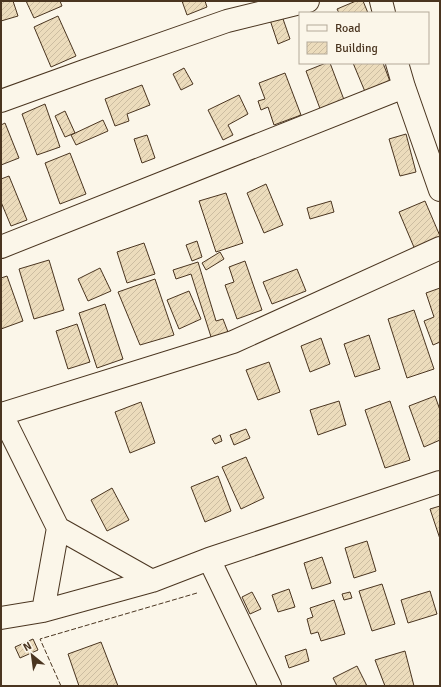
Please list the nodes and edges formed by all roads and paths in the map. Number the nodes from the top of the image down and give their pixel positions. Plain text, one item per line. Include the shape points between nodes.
1 (308, 1) edge
2 (381, 1) edge
3 (384, 12) edge
4 (397, 64) edge
5 (404, 87) junction
6 (1, 101) edge
7 (440, 190) edge
8 (1, 247) edge
9 (440, 248) edge
10 (1, 414) edge
11 (440, 482) edge
12 (58, 528) junction
13 (209, 559) junction
14 (152, 581) junction
15 (44, 610) junction
16 (1, 618) edge
17 (270, 686) edge

1 - 6 street via 227,21
2 - 3 street
4 - 5 street
5 - 7 street
5 - 8 street
9 - 10 street via 233,342
10 - 12 street
11 - 13 street
12 - 14 street
12 - 15 street
13 - 14 street
13 - 17 street
14 - 15 street
15 - 16 street

